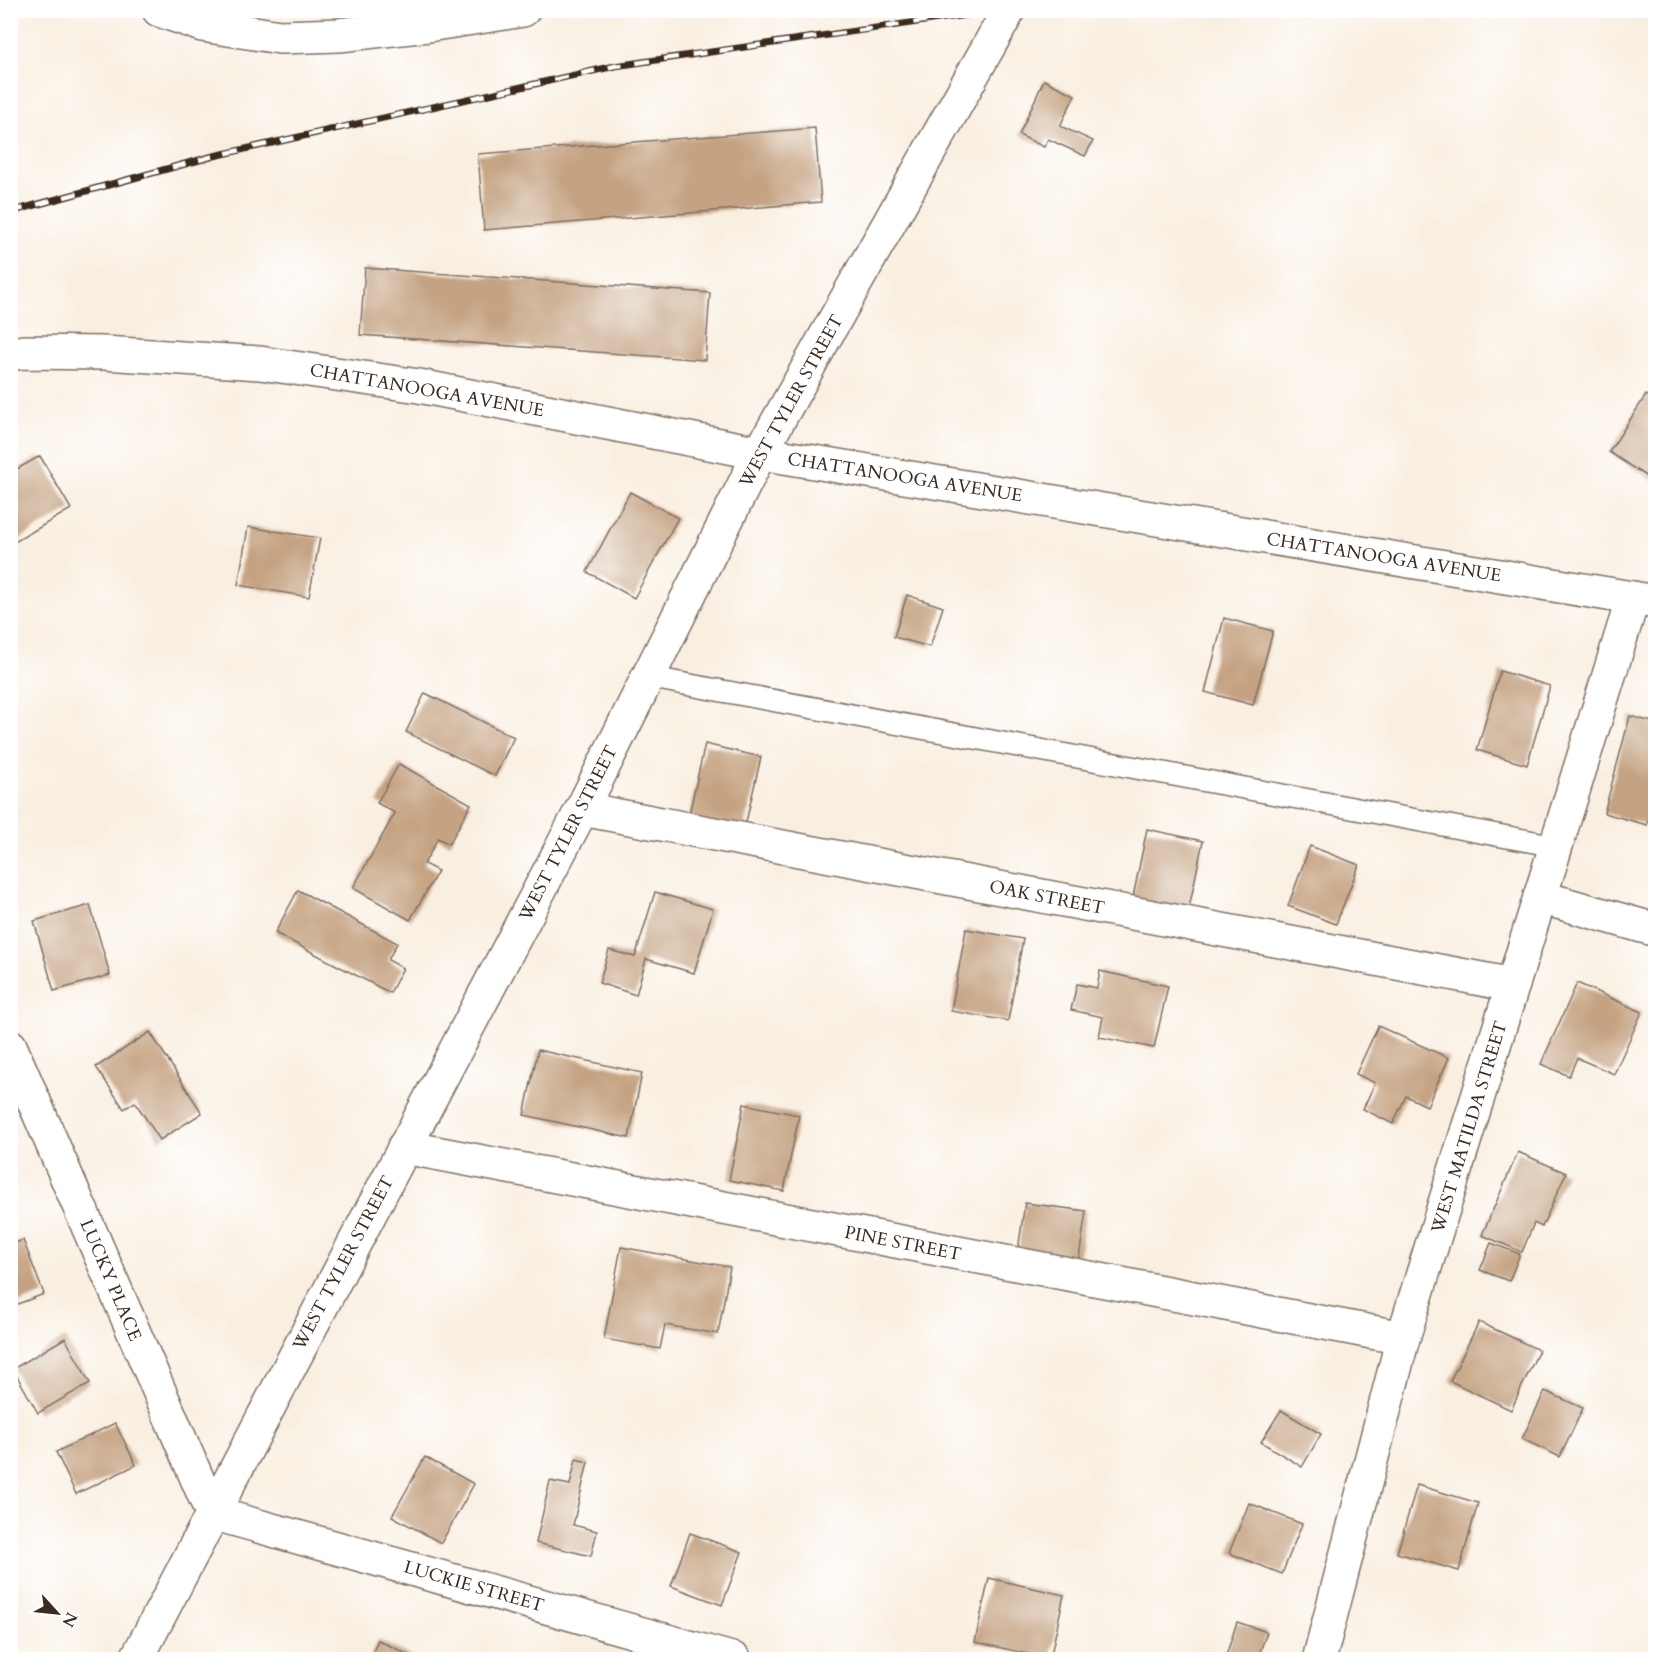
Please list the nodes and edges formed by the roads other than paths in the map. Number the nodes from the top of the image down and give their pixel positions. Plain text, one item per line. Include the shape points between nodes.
1 (159, 10) edge
2 (523, 10) edge
3 (1009, 10) edge
4 (208, 18) edge
5 (10, 354) edge
6 (760, 453) junction
7 (1644, 600) edge
8 (647, 677) junction
9 (582, 809) junction
10 (1556, 846) junction
11 (1540, 897) junction
12 (1656, 930) edge
13 (1513, 985) junction
14 (10, 1046) edge
15 (404, 1148) junction
16 (1403, 1338) junction
17 (212, 1513) junction
18 (136, 1659) edge
19 (735, 1659) edge
20 (1320, 1659) edge

1 - 4 street
2 - 4 street via 339,35 280,37
3 - 6 street, WEST TYLER STREET
5 - 6 street, CHATTANOOGA AVENUE via 104,353 260,363 419,386
6 - 7 street, CHATTANOOGA AVENUE
6 - 8 street, WEST TYLER STREET
7 - 10 street, WEST MATILDA STREET
8 - 9 street, WEST TYLER STREET
8 - 10 lane
9 - 13 street, OAK STREET
9 - 15 street, WEST TYLER STREET
10 - 11 street, WEST MATILDA STREET
11 - 12 street
11 - 13 street, WEST MATILDA STREET
13 - 16 street, WEST MATILDA STREET
14 - 17 street, LUCKY PLACE
15 - 16 street, PINE STREET
15 - 17 street, WEST TYLER STREET
16 - 20 street, WEST MATILDA STREET
17 - 18 street, WEST TYLER STREET
17 - 19 street, LUCKIE STREET

